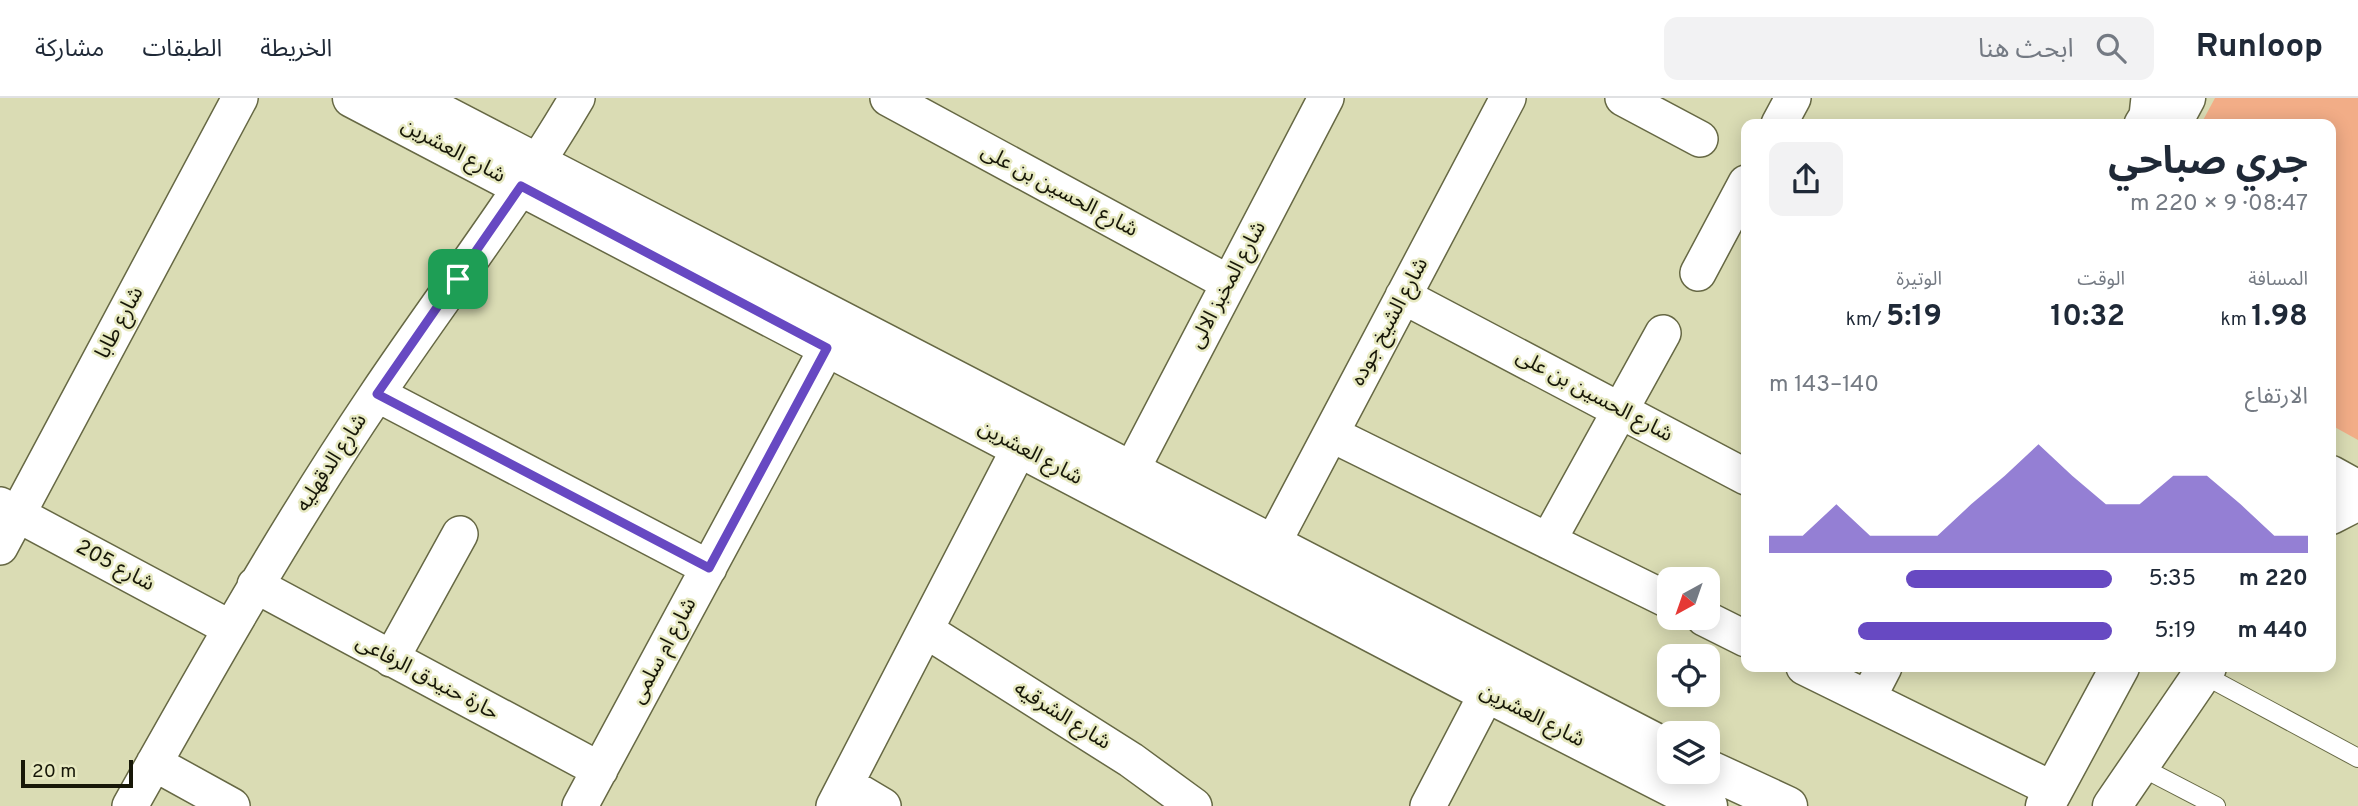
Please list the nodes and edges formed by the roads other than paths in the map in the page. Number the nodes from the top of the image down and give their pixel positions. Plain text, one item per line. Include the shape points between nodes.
1 (240, 98) edge
2 (352, 98) edge
3 (412, 98) edge
4 (577, 98) edge
5 (888, 98) edge
6 (1326, 98) edge
7 (1508, 98) edge
8 (1623, 98) edge
9 (1793, 98) edge
10 (2175, 104) edge
11 (1782, 119) edge
12 (2145, 119) edge
13 (1700, 139) dead end
14 (529, 175) junction
15 (1741, 192) edge
16 (1698, 273) dead end
17 (1229, 283) junction
18 (1403, 296) junction
19 (1663, 333) dead end
20 (827, 348) junction
21 (377, 394) junction
22 (1620, 410) junction
23 (1331, 433) junction
24 (1020, 447) junction
25 (1130, 471) junction
26 (1741, 474) edge
27 (2336, 478) edge
28 (2358, 490) edge
29 (2358, 501) edge
30 (9, 510) edge
31 (2336, 512) edge
32 (460, 534) dead end
33 (1548, 541) junction
34 (1272, 545) junction
35 (0, 547) edge
36 (709, 568) junction
37 (255, 586) junction
38 (1657, 595) edge
39 (1720, 626) edge
40 (230, 628) junction
41 (927, 631) junction
42 (1741, 636) edge
43 (391, 659) junction
44 (1814, 672) edge
45 (1881, 672) edge
46 (2117, 672) edge
47 (2197, 672) edge
48 (2204, 672) edge
49 (1487, 693) junction
50 (1868, 698) junction
51 (1657, 743) edge
52 (2358, 758) edge
53 (154, 762) junction
54 (2139, 766) junction
55 (600, 770) junction
56 (1720, 775) edge
57 (840, 795) edge
58 (2050, 798) edge
59 (130, 806) edge
60 (232, 806) edge
61 (580, 806) edge
62 (883, 806) edge
63 (1194, 806) edge
64 (1428, 806) edge
65 (1708, 806) edge
66 (1788, 806) edge
67 (2112, 806) edge
68 (2216, 806) edge

1 - 30 street, شارع طابا
2 - 14 street, شارع العشرين
3 - 14 street, شارع العشرين
4 - 14 street, شارع الدقهليه
5 - 17 street, شارع الحسين بن على
6 - 17 street, شارع المخبز الالى
7 - 18 street, شارع الشيخ جوده
8 - 13 street
9 - 11 street
10 - 12 street
14 - 20 street, شارع العشرين
14 - 21 street, شارع الدقهليه
14 - 25 street, شارع العشرين
15 - 16 street
17 - 25 street, شارع المخبز الالى
18 - 22 street, شارع الحسين بن على
18 - 23 street, شارع الشيخ جوده
19 - 22 street
20 - 24 street, شارع العشرين
20 - 36 street, شارع ام سلمى
21 - 36 street
21 - 37 street, شارع الدقهليه
22 - 26 street, شارع الحسين بن على
22 - 33 street
23 - 33 street
23 - 34 street, شارع الشيخ جوده
24 - 41 street
24 - 49 street, شارع العشرين
25 - 34 street, شارع العشرين
27 - 28 street
29 - 31 street
30 - 35 street, شارع طابا
30 - 40 street, شارع 205
32 - 43 street
33 - 38 street
34 - 51 street, شارع العشرين
36 - 55 street, شارع ام سلمى
37 - 40 street, شارع الدقهليه
37 - 43 street, حارة حنيدق الرفاعى
39 - 42 street
40 - 53 street, شارع الدقهليه
41 - 57 street
41 - 63 street, شارع الشرقيه via 1131,760
43 - 55 street, حارة حنيدق الرفاعى
44 - 50 street
45 - 50 street
46 - 58 street
47 - 54 street
48 - 52 lane
49 - 64 street
49 - 65 street, شارع العشرين
50 - 58 street
53 - 59 street, شارع الدقهليه
53 - 60 street
54 - 67 street
54 - 68 lane
55 - 61 street, شارع ام سلمى
56 - 66 street
57 - 62 street

